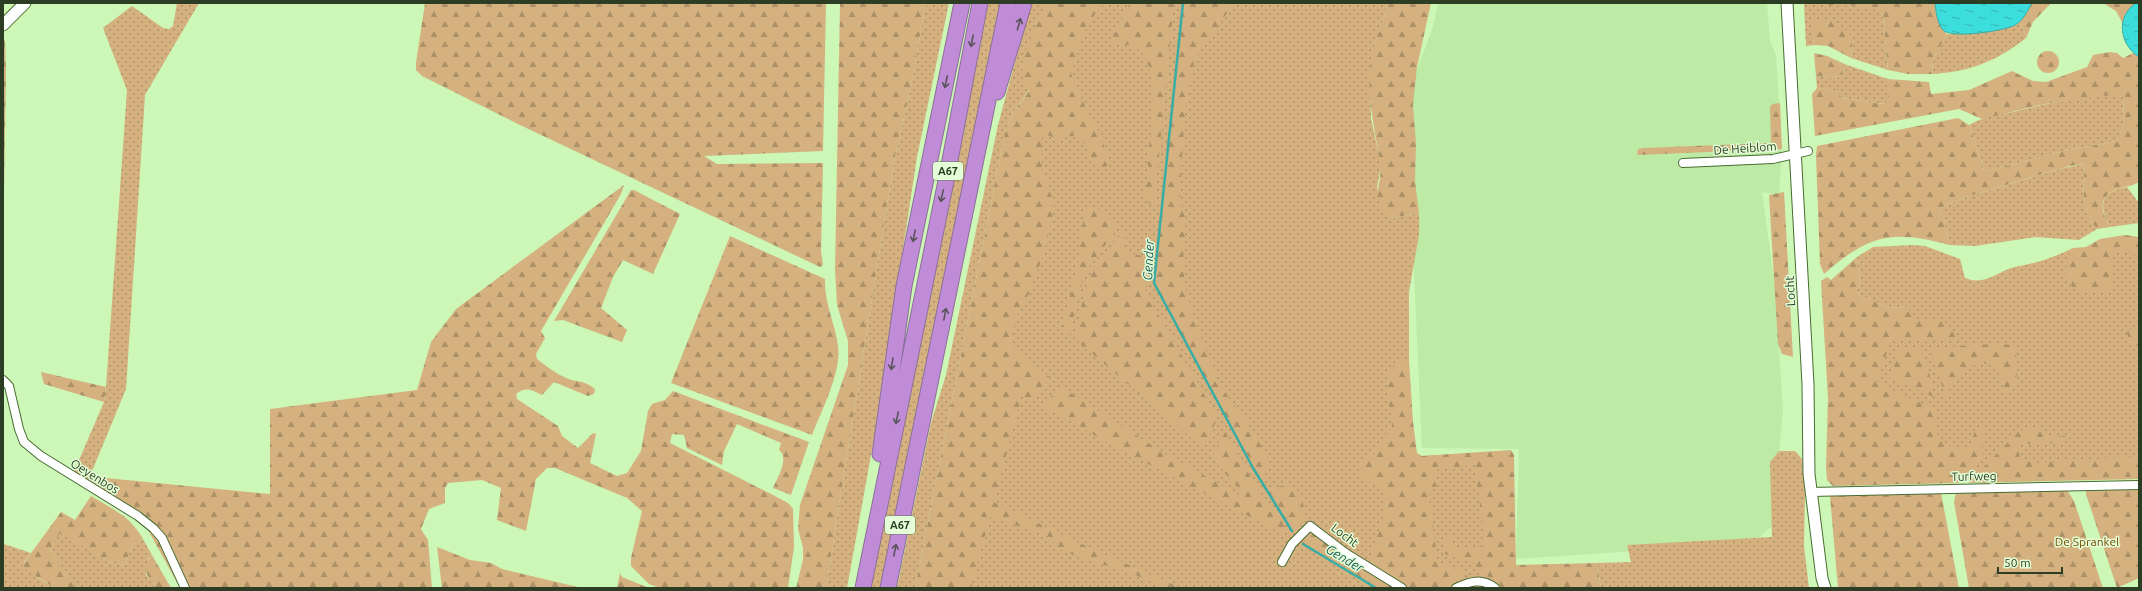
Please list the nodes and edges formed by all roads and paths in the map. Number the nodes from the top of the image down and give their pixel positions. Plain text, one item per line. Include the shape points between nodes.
1 (24, 3) edge
2 (962, 3) edge
3 (980, 3) edge
4 (1008, 3) edge
5 (1024, 3) edge
6 (1787, 3) edge
7 (3, 25) edge
8 (980, 142) junction
9 (1808, 151) dead end
10 (1796, 154) junction
11 (1683, 163) dead end
12 (3, 380) edge
13 (2139, 485) edge
14 (1810, 492) junction
15 (877, 515) junction
16 (1282, 562) dead end
17 (1822, 585) edge
18 (185, 588) edge
19 (863, 588) edge
20 (888, 588) edge
21 (1402, 588) edge
22 (1456, 588) edge
23 (1495, 588) edge

1 - 7 street
2 -> 15 highway, A67 via 904,286 880,453
3 -> 15 highway, A67
4 - 8 highway, A67
8 -> 5 highway, A67 via 1005,72
6 - 10 street, Locht
20 -> 8 highway, A67
9 - 10 street, De Heiblom
10 - 11 street, De Heiblom via 1773,159
10 - 14 street, Locht via 1808,384
12 - 18 street, Oeyenbos via 9,386 24,442 41,456 153,528 162,538
13 - 14 street, Turfweg
14 - 17 street, Locht
15 - 19 highway, A67
16 - 21 street, Locht via 1292,544 1310,526 1347,554
22 - 23 street via 1467,582 1479,581

